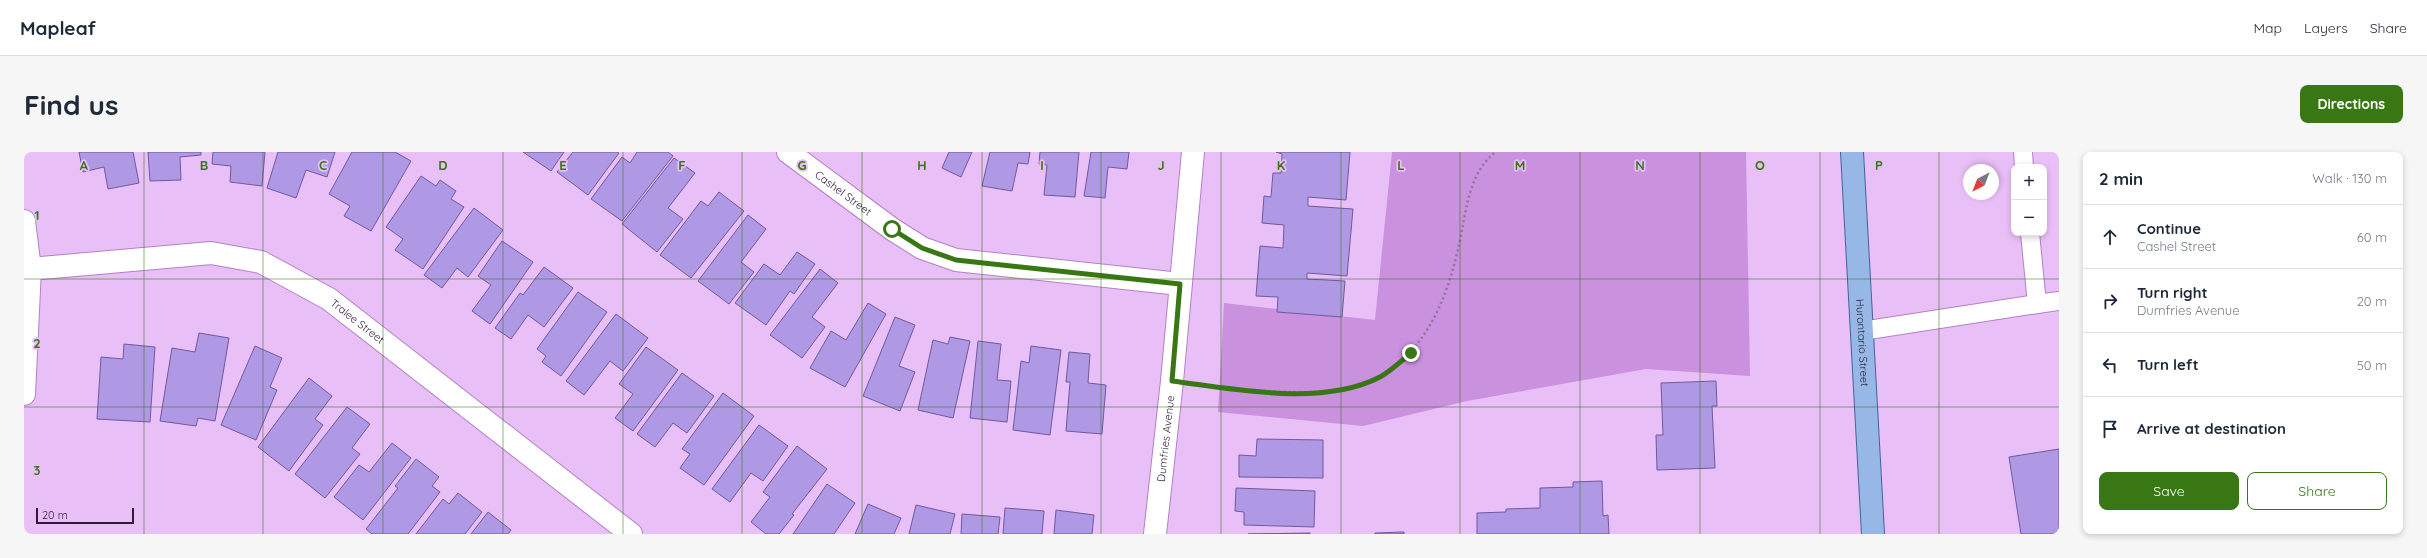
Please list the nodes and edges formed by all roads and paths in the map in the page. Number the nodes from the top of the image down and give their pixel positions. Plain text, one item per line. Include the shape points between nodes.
1 (788, 152) edge
2 (1193, 152) edge
3 (1496, 152) edge
4 (1852, 152) edge
5 (2022, 152) edge
6 (2024, 164) edge
7 (24, 221) edge
8 (2030, 236) edge
9 (30, 269) junction
10 (1180, 284) junction
11 (2059, 301) edge
12 (2037, 304) junction
13 (1862, 331) junction
14 (1172, 381) junction
15 (24, 394) edge
16 (631, 534) edge
17 (1155, 534) edge
18 (1873, 534) edge

1 - 10 street, Cashel Street via 892,229 922,248 956,260
2 - 10 street, Dumfries Avenue
3 - 14 path via 1489,157 1469,190 1456,259 1434,320 1411,353 1380,377 1343,391 1289,393
4 - 13 main road, Hurontario Street
5 - 6 lane
7 - 9 street
8 - 12 lane
9 - 15 street
9 - 16 street, Tralee Street via 211,253 261,262 329,299
10 - 14 street, Dumfries Avenue
11 - 12 lane
12 - 13 lane
13 - 18 main road, Hurontario Street
14 - 17 street, Dumfries Avenue

